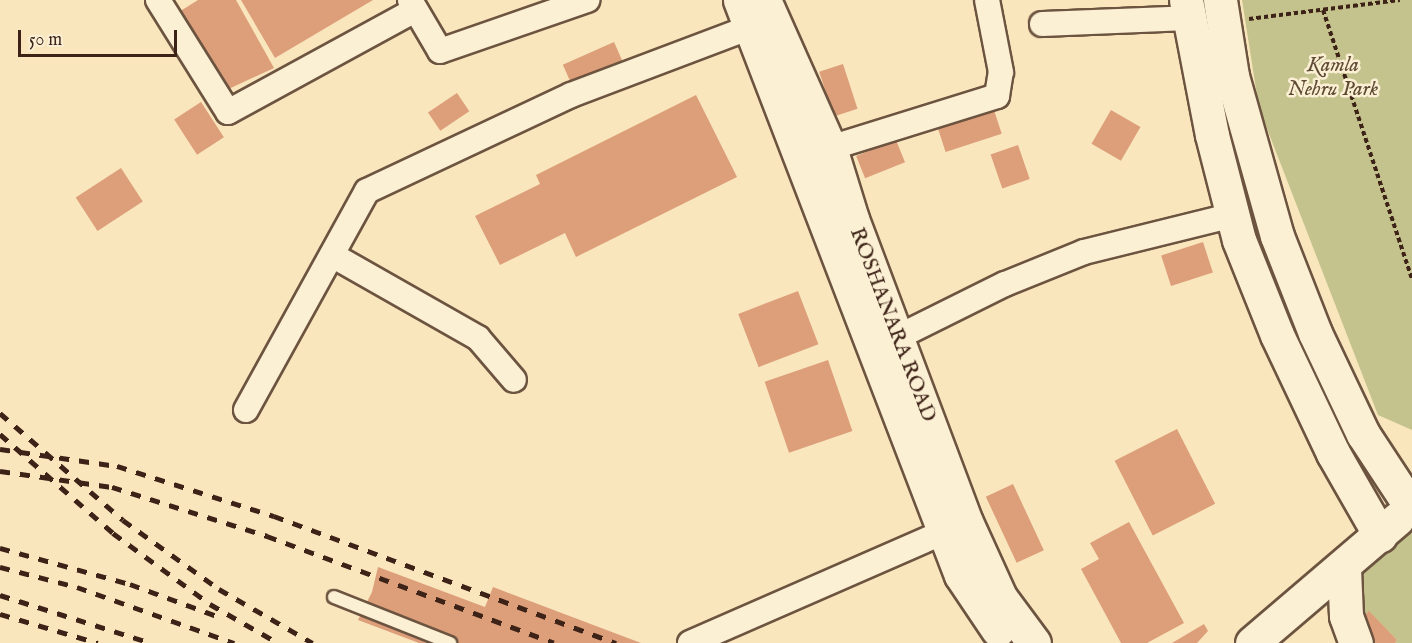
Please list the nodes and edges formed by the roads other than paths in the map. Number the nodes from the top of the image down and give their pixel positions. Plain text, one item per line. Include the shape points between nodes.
1 (158, 0) edge
2 (587, 0) edge
3 (987, 0) edge
4 (412, 5) edge
5 (752, 9) edge
6 (1189, 21) edge
7 (1222, 21) edge
8 (1042, 24) dead end
9 (830, 148) junction
10 (1233, 215) junction
11 (332, 255) junction
12 (898, 337) junction
13 (514, 380) dead end
14 (246, 410) dead end
15 (1412, 506) edge
16 (944, 532) junction
17 (1380, 534) junction
18 (1344, 568) junction
19 (334, 597) dead end
20 (450, 643) edge
21 (690, 643) edge
22 (1008, 643) edge
23 (1034, 643) edge
24 (1252, 643) edge
25 (1356, 643) edge

1 - 4 street via 228,112
2 - 4 street via 440,51
3 - 9 street via 1001,72 997,96
5 - 9 street, ROSHANARA ROAD
5 - 11 street via 367,191
5 - 16 street, ROSHANARA ROAD
6 - 7 street
6 - 8 street
6 - 10 street
7 - 15 street via 1277,236 1315,333 1363,434
9 - 12 street, ROSHANARA ROAD
10 - 12 street via 1084,252 1005,284
10 - 17 street via 1277,335 1333,453
11 - 13 street via 478,338
11 - 14 street
12 - 23 street, ROSHANARA ROAD via 990,579 1013,618
15 - 17 street
16 - 21 street
16 - 22 street, ROSHANARA ROAD via 969,590
17 - 18 street
18 - 24 street
18 - 25 street via 1346,616
19 - 20 lane

